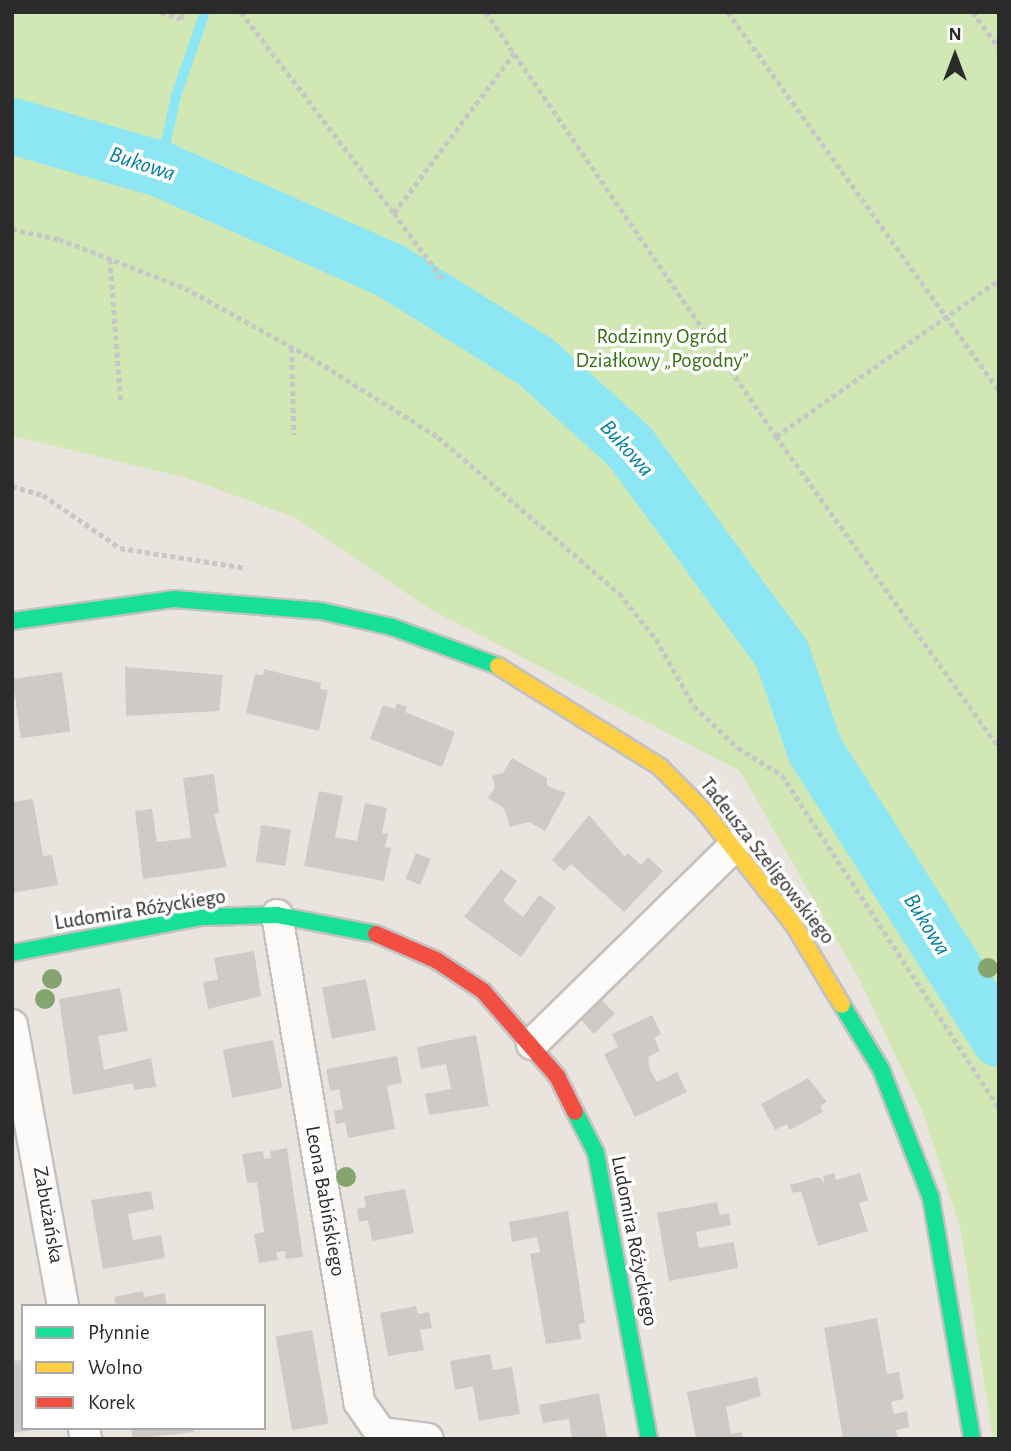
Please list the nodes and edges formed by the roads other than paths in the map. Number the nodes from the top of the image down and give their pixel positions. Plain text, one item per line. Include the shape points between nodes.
1 (12, 621) edge
2 (734, 846) junction
3 (277, 915) junction
4 (12, 953) edge
5 (12, 1026) edge
6 (532, 1044) junction
7 (22, 1127) edge
8 (63, 1304) edge
9 (428, 1439) edge
10 (649, 1439) edge
11 (972, 1439) edge

1 - 2 street, Tadeusza Szeligowskiego via 107,605 211,600 292,606 418,635 519,676 633,746 683,788
2 - 6 street
2 - 11 street, Tadeusza Szeligowskiego via 843,998 910,1134 938,1234
3 - 4 street, Ludomira Różyckiego via 201,916
3 - 6 street, Ludomira Różyckiego via 350,926 436,960 483,991
3 - 9 street, Leona Babińskiego via 359,1402 381,1433
5 - 7 street, Zabużańska
6 - 10 street, Ludomira Różyckiego via 582,1119 604,1178
7 - 8 street, Zabużańska

